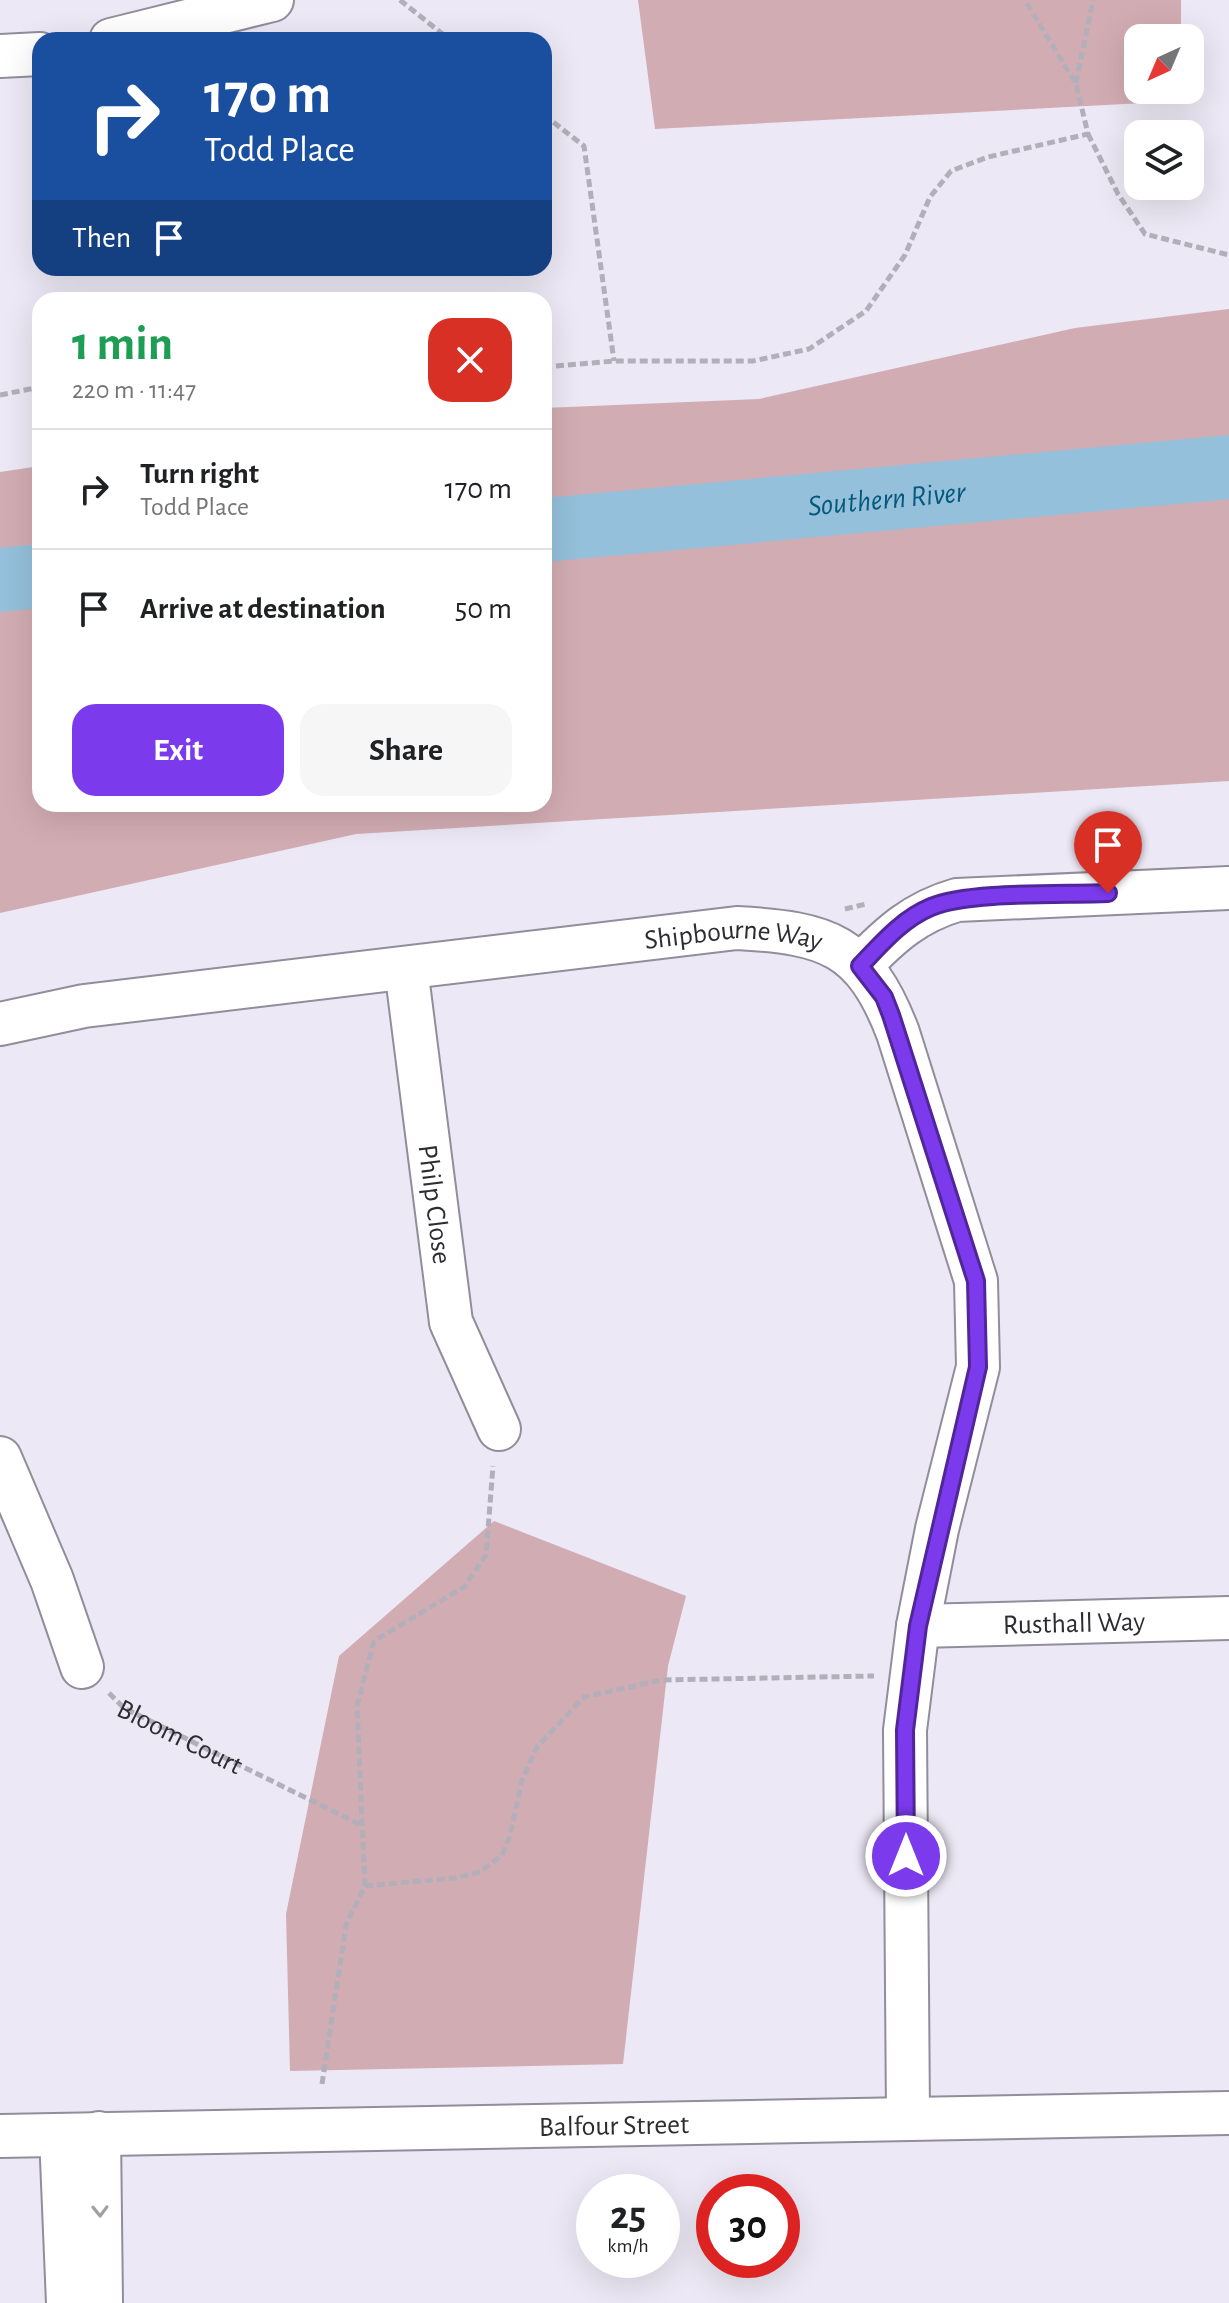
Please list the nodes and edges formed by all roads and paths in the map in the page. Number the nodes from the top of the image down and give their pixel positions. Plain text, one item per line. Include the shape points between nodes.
1 (272, 0) edge
2 (400, 0) edge
3 (1025, 0) edge
4 (1093, 0) edge
5 (143, 32) edge
6 (440, 32) edge
7 (32, 54) edge
8 (0, 56) edge
9 (1076, 84) junction
10 (552, 121) edge
11 (1088, 134) junction
12 (1229, 255) edge
13 (614, 361) junction
14 (552, 366) edge
15 (32, 389) edge
16 (0, 395) edge
17 (1229, 888) edge
18 (860, 966) junction
19 (406, 968) junction
20 (0, 1024) edge
21 (499, 1429) joint
22 (0, 1458) edge
23 (1229, 1618) edge
24 (918, 1626) junction
25 (82, 1667) joint
26 (911, 1680) junction
27 (361, 1825) junction
28 (365, 1886) junction
29 (322, 2084) dead end
30 (1229, 2113) edge
31 (908, 2116) junction
32 (80, 2134) junction
33 (0, 2136) edge
34 (68, 2303) edge
35 (101, 2303) edge

1 - 5 street
2 - 6 path
3 - 9 path
4 - 9 path
7 - 8 street
9 - 11 path
10 - 13 path via 584,146
11 - 12 path via 1145,234
11 - 13 path via 951,171 930,197 905,255 866,311 809,349 753,361
13 - 14 path
15 - 16 path
17 - 18 street via 957,900 904,922
18 - 19 street, Shipbourne Way via 834,944 812,936 737,928
18 - 24 street, Shipbourne Way via 884,997 893,1021 976,1281 978,1367
19 - 20 street, Shipbourne Way via 84,1006
19 - 21 street, Philp Close via 451,1322
21 - 27 path via 486,1555 464,1587 374,1641 357,1706
22 - 25 street
23 - 24 street, Rusthall Way
24 - 26 street, Shipbourne Way
25 - 27 path, Bloom Court via 124,1708
26 - 28 path via 661,1680 584,1697 537,1747 522,1780 502,1855 480,1872 455,1878
26 - 31 street, Shipbourne Way via 905,1730
27 - 28 path
28 - 29 path via 346,1925
30 - 31 street, Balfour Street
31 - 32 street, Balfour Street
32 - 33 street, Balfour Street
32 - 34 street
32 -> 35 street

